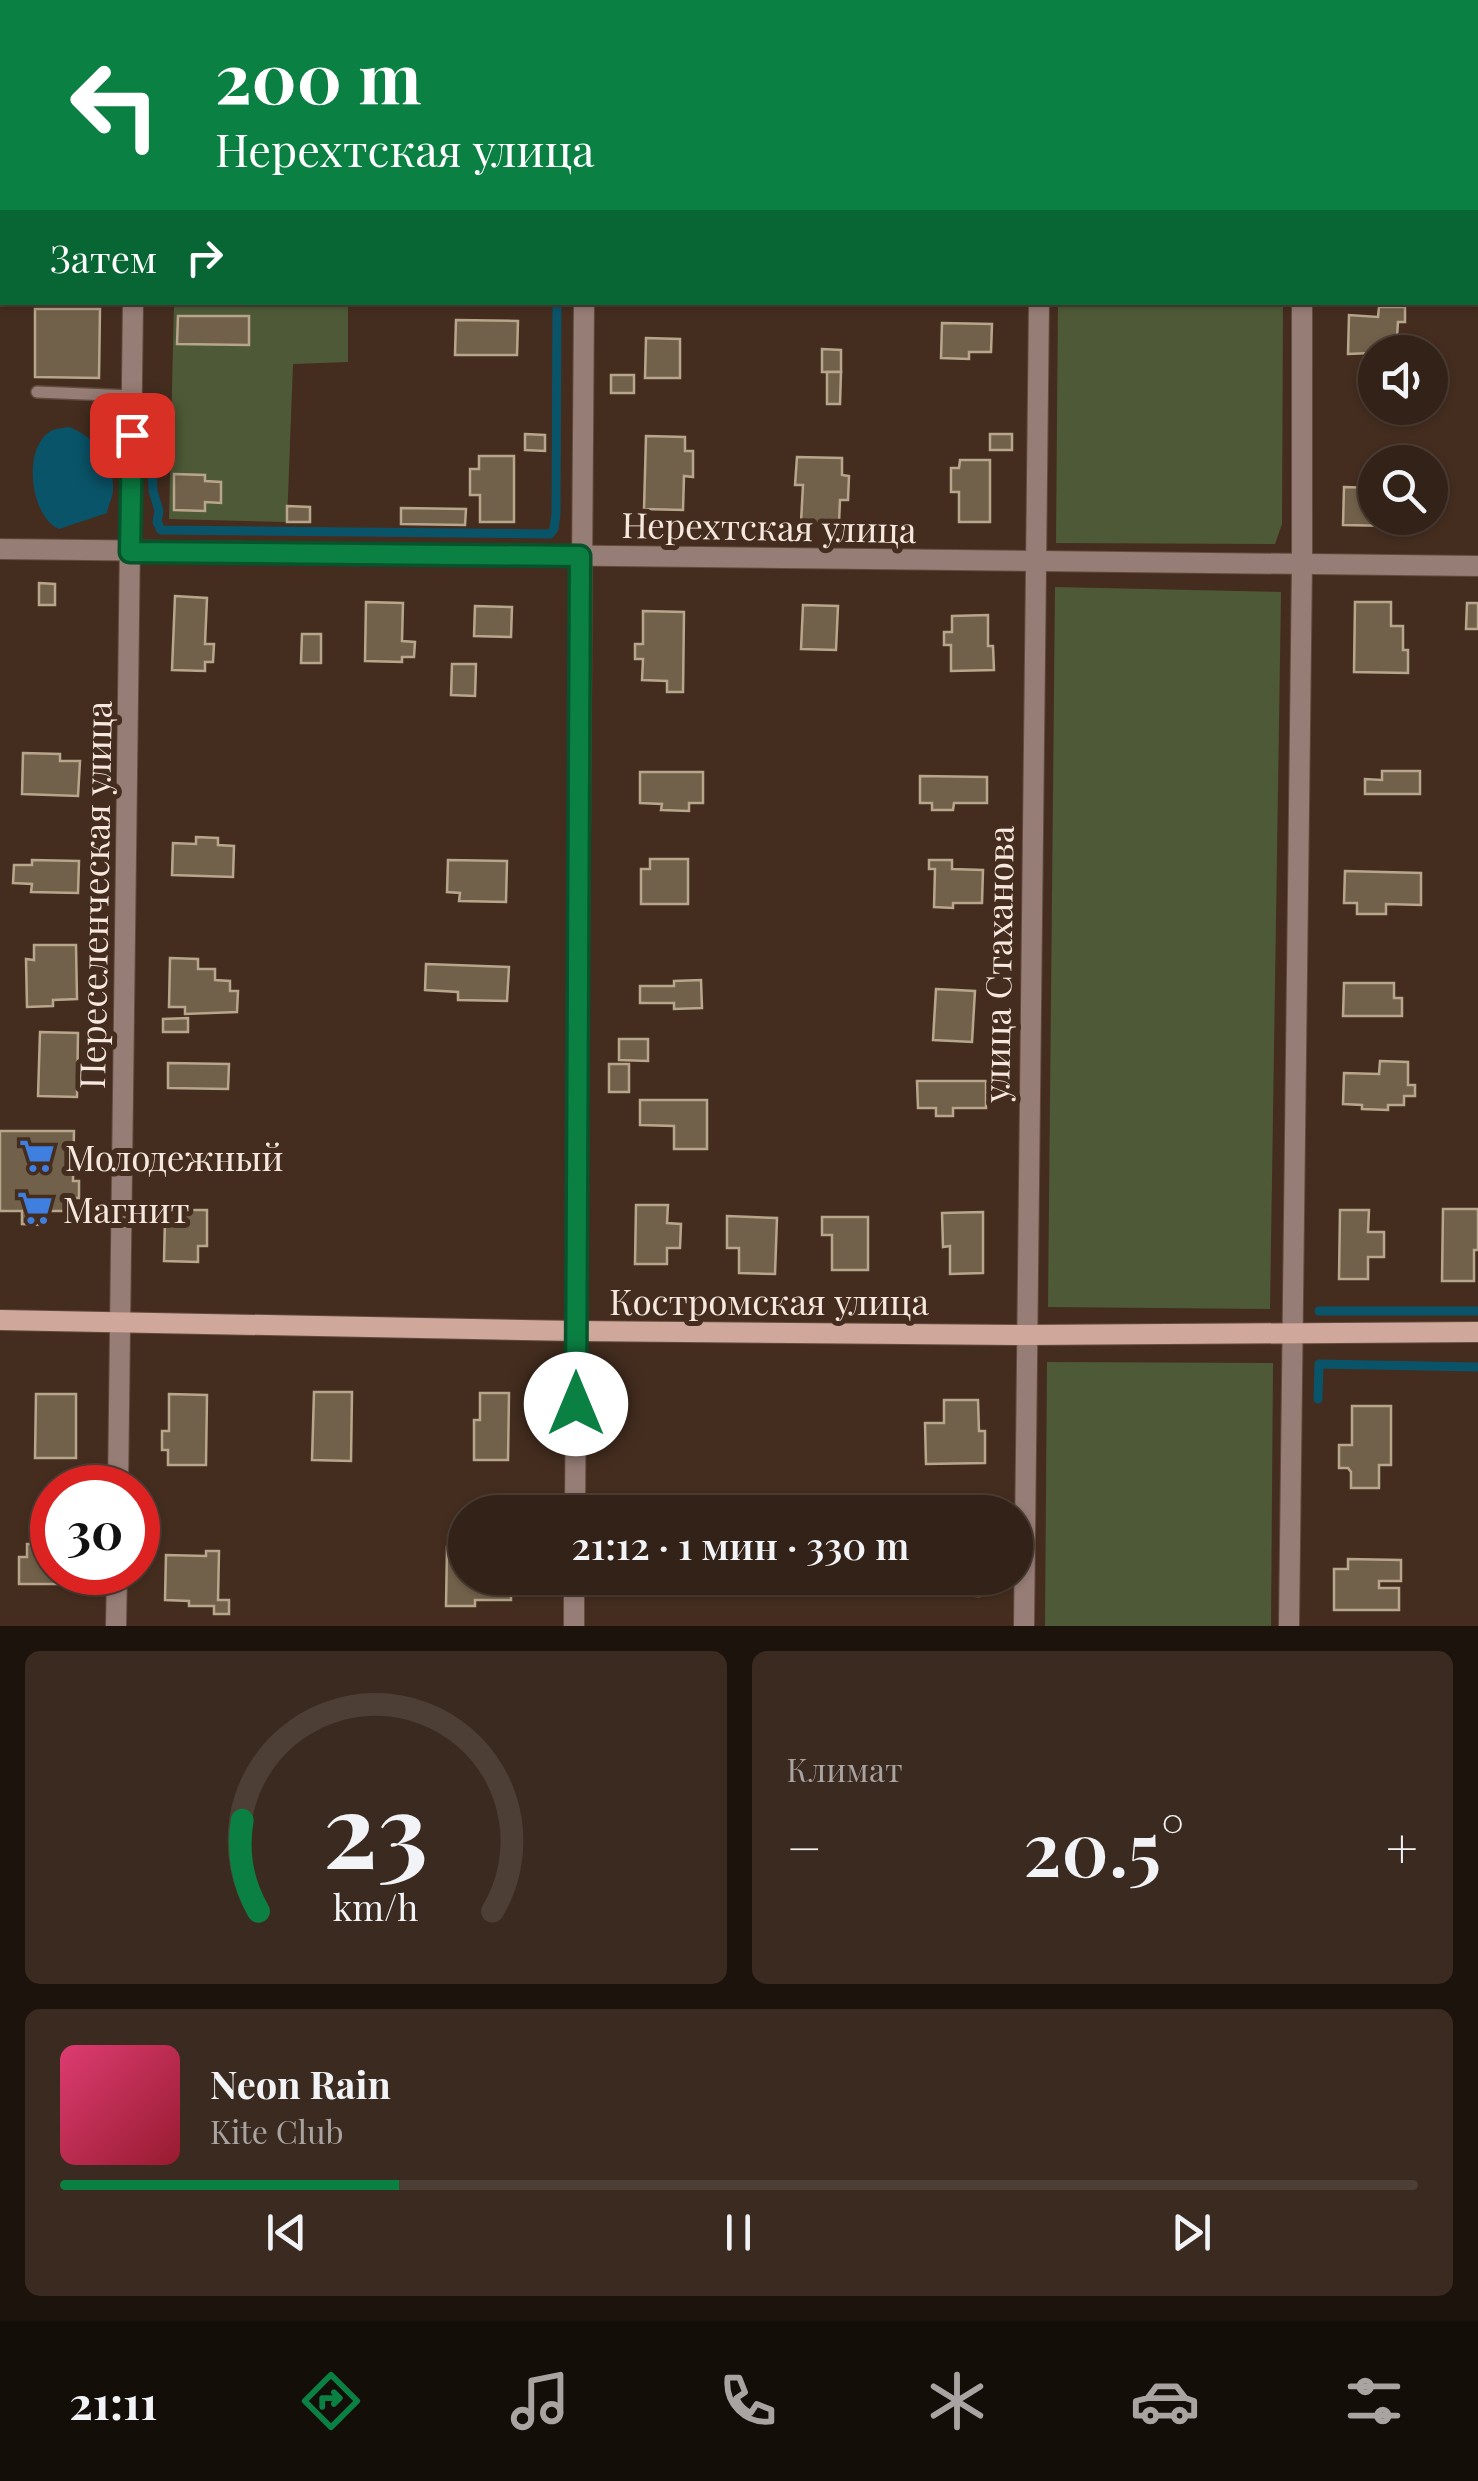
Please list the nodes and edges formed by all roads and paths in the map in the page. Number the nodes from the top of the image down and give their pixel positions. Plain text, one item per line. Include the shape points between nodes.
1 (133, 305) edge
2 (584, 305) edge
3 (1039, 305) edge
4 (1302, 305) edge
5 (37, 392) dead end
6 (132, 396) junction
7 (0, 550) edge
8 (130, 552) junction
9 (580, 556) junction
10 (1035, 561) junction
11 (1302, 564) junction
12 (1478, 566) edge
13 (0, 1320) edge
14 (121, 1322) junction
15 (576, 1331) junction
16 (1291, 1331) junction
17 (1478, 1332) edge
18 (1025, 1335) junction
19 (118, 1465) edge
20 (575, 1495) edge
21 (117, 1595) edge
22 (574, 1595) edge
23 (116, 1626) edge
24 (574, 1626) edge
25 (1024, 1626) edge
26 (1288, 1626) edge

1 - 6 street, Переселенческая улица
2 - 9 street
3 - 10 street, улица Стаханова
4 - 11 street
5 - 6 lane
6 - 8 street, Переселенческая улица
7 - 8 street, Нерехтская улица
8 - 9 street, Нерехтская улица
8 - 14 street, Переселенческая улица
9 - 10 street, Нерехтская улица
9 - 15 street
10 - 11 street, Нерехтская улица
10 - 18 street, улица Стаханова
11 - 12 street, Нерехтская улица
11 - 16 street
13 - 14 street, Костромская улица
14 - 15 street, Костромская улица
14 - 19 street, Переселенческая улица
15 - 18 street, Костромская улица
15 - 20 street
16 - 17 street, Костромская улица
16 - 18 street, Костромская улица
16 - 26 street
18 - 25 street, улица Стаханова
21 - 23 street
22 - 24 street

